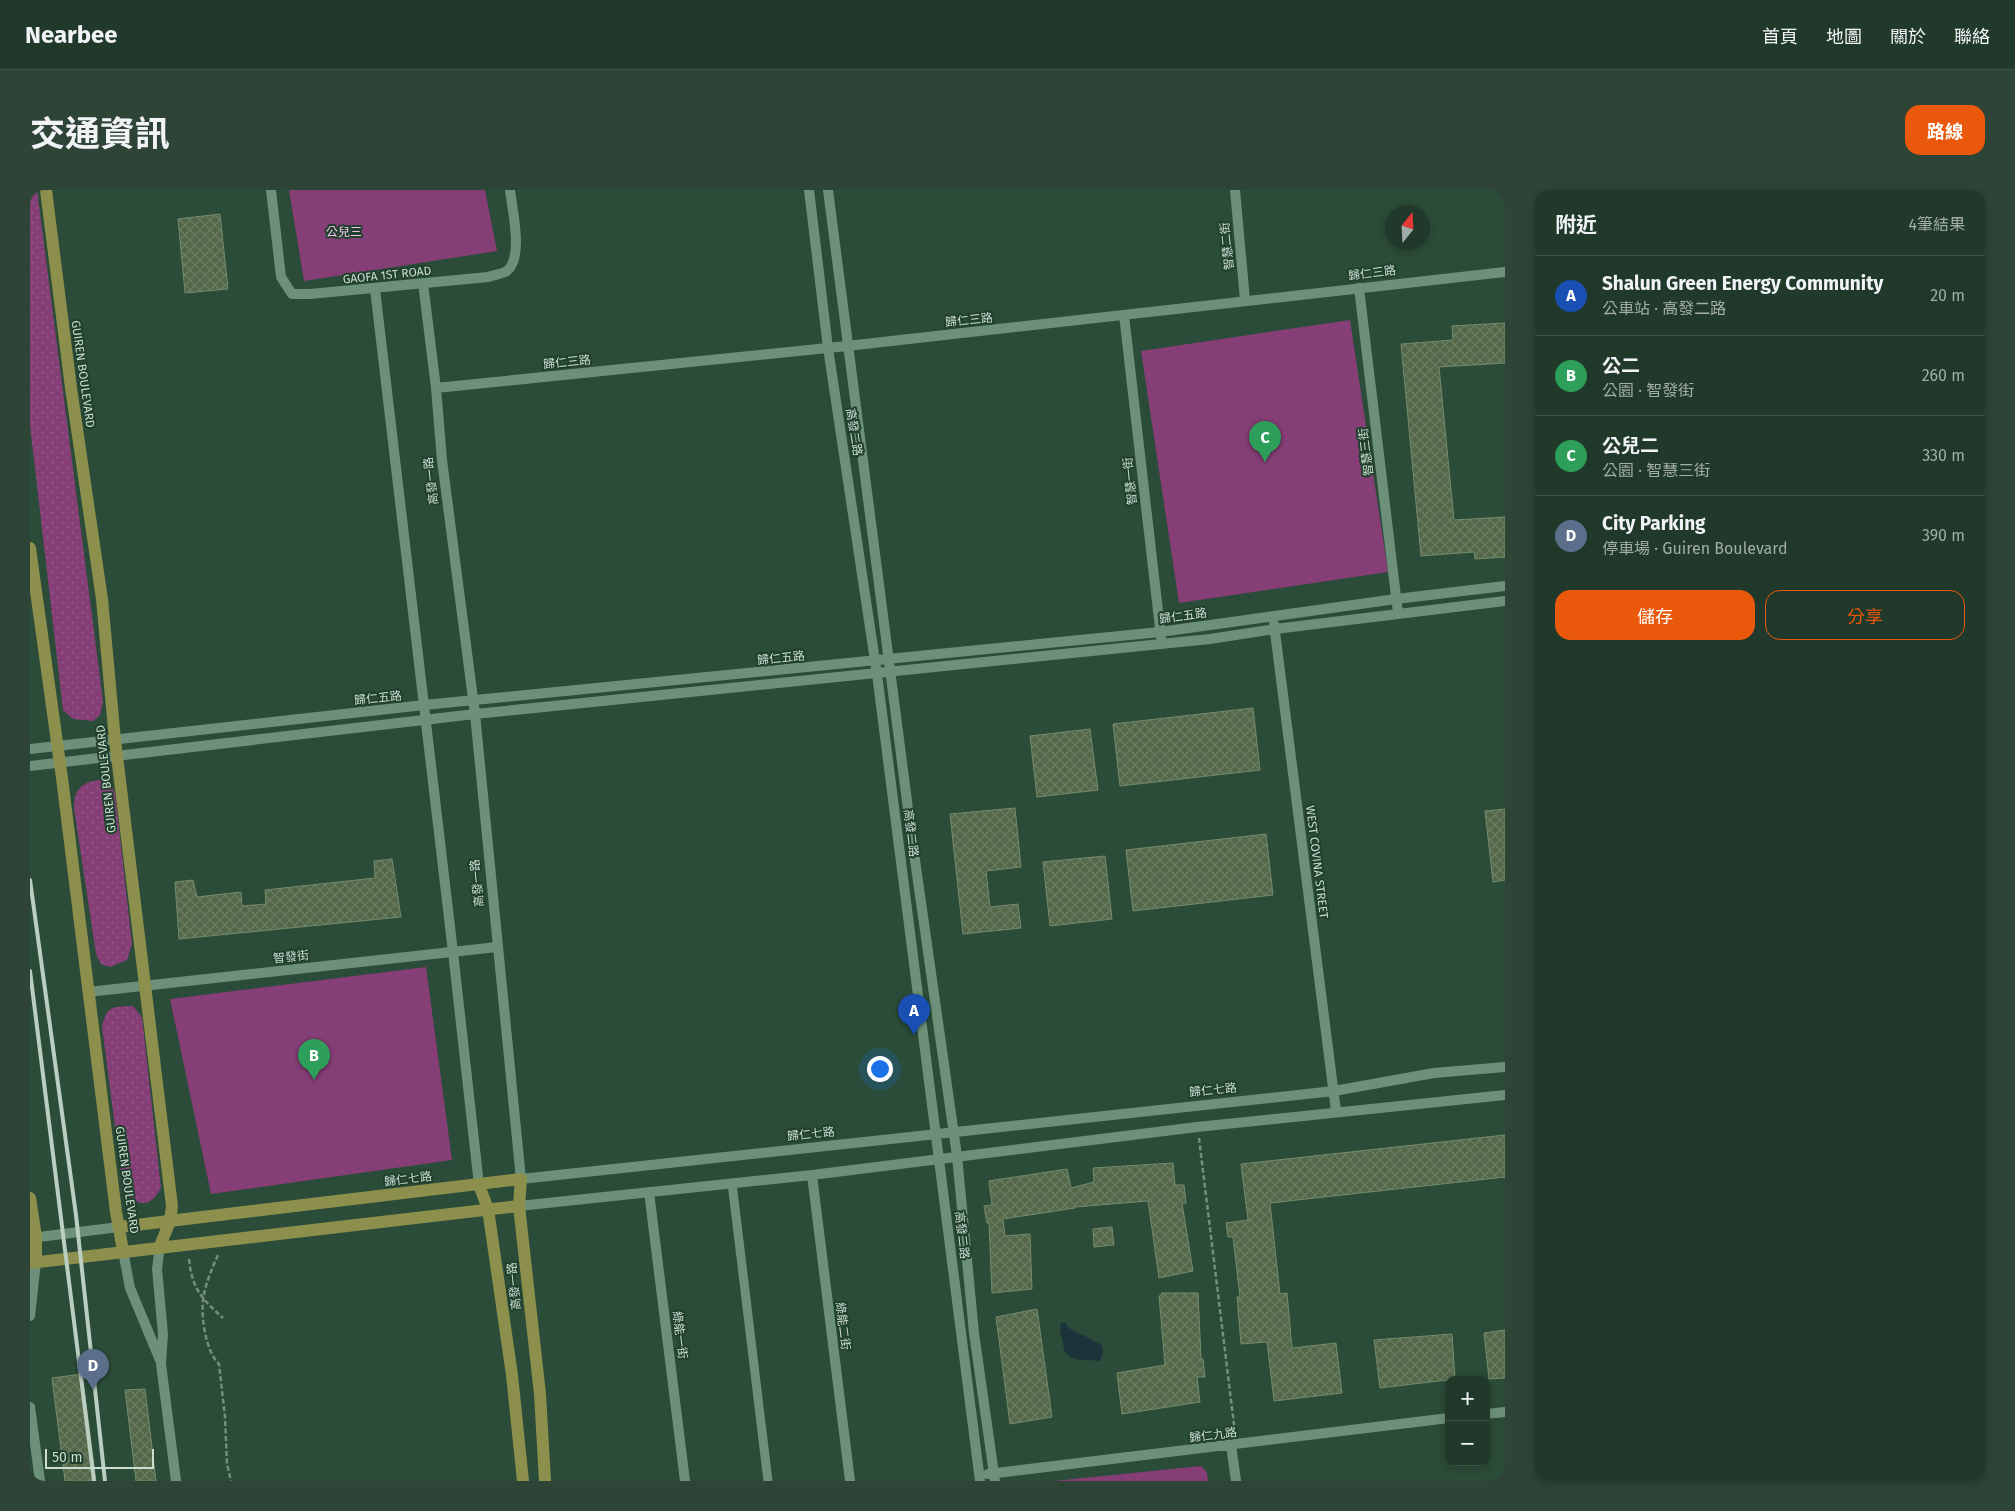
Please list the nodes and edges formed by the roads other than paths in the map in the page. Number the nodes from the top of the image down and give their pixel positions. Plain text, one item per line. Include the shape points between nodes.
1 (46, 190) edge
2 (271, 190) edge
3 (510, 190) edge
4 (809, 190) edge
5 (828, 190) edge
6 (1235, 190) edge
7 (1505, 272) edge
8 (423, 283) junction
9 (1359, 288) junction
10 (374, 289) junction
11 (1245, 300) junction
12 (1124, 315) junction
13 (847, 346) junction
14 (828, 348) junction
15 (436, 388) junction
16 (30, 548) edge
17 (1505, 586) edge
18 (1396, 599) junction
19 (1505, 601) edge
20 (1398, 614) junction
21 (1273, 615) junction
22 (1275, 629) junction
23 (1160, 632) junction
24 (1162, 644) junction
25 (890, 659) junction
26 (876, 661) junction
27 (892, 672) junction
28 (877, 674) junction
29 (473, 701) junction
30 (424, 706) junction
31 (475, 714) junction
32 (426, 721) junction
33 (115, 740) junction
34 (58, 746) junction
35 (30, 749) edge
36 (117, 757) junction
37 (60, 763) junction
38 (30, 766) edge
39 (497, 947) junction
40 (454, 952) junction
41 (144, 985) junction
42 (88, 992) junction
43 (1505, 1067) edge
44 (1334, 1091) junction
45 (1505, 1095) edge
46 (1336, 1111) junction
47 (953, 1132) junction
48 (937, 1134) junction
49 (957, 1156) junction
50 (940, 1158) junction
51 (812, 1175) junction
52 (521, 1180) junction
53 (732, 1183) junction
54 (479, 1185) junction
55 (649, 1192) junction
56 (30, 1198) edge
57 (519, 1206) junction
58 (488, 1209) junction
59 (170, 1221) junction
60 (119, 1227) junction
61 (33, 1237) edge
62 (160, 1246) junction
63 (123, 1251) junction
64 (33, 1262) edge
65 (30, 1316) edge
66 (161, 1364) junction
67 (30, 1407) edge
68 (1505, 1412) edge
69 (1490, 1414) edge
70 (1445, 1418) edge
71 (1231, 1445) junction
72 (994, 1477) edge
73 (980, 1478) edge
74 (40, 1481) edge
75 (176, 1481) edge
76 (523, 1481) edge
77 (545, 1481) edge
78 (685, 1481) edge
79 (768, 1481) edge
80 (850, 1481) edge
81 (1236, 1481) edge

1 - 33 main road, GUIREN BOULEVARD via 102,599
2 - 10 street, GAOFA 1ST ROAD via 280,277 292,294
3 - 8 street, GAOFA 1ST ROAD via 516,243 513,263 506,272 488,277
4 - 14 street, 高發二路
5 - 13 street, 高發二路
6 - 11 street, 智慧二街
7 - 9 street, 歸仁三路
8 - 10 street, GAOFA 1ST ROAD
8 - 15 street, 高發一路
9 - 11 street, 歸仁三路
9 - 18 street, 智慧三街
10 - 30 street, 高發一路
11 - 12 street, 歸仁三路
12 - 13 street, 歸仁三路
12 - 23 street, 智慧一街
13 - 14 street, 歸仁三路
13 - 25 street, 高發二路
14 - 15 street, 歸仁三路
14 - 26 street, 高發二路
15 - 29 street, 高發一路
16 - 34 main road, GUIREN BOULEVARD
17 - 18 street, 歸仁五路
18 - 20 street, 智慧三街
18 - 21 street, 歸仁五路
19 - 20 street, 歸仁五路
20 - 22 street, 歸仁五路
21 - 22 street, WEST COVINA STREET
21 - 23 street, 歸仁五路
22 - 24 street, 歸仁五路
22 - 44 street, WEST COVINA STREET
23 - 24 street, 智慧一街
23 - 25 street, 歸仁五路
24 - 27 street, 歸仁五路
25 - 26 street, 歸仁五路
25 - 27 street, 高發二路
26 - 28 street, 高發二路
26 - 29 street, 歸仁五路
27 - 28 street, 歸仁五路
27 - 47 street, 高發二路
28 - 31 street, 歸仁五路
28 - 48 street, 高發二路
29 - 30 street, 歸仁五路
29 - 31 street, 高發一路
30 - 32 street, 高發一路
30 - 33 street, 歸仁五路
31 - 32 street, 歸仁五路
31 - 39 street, 高發一路
32 - 36 street, 歸仁五路
32 - 40 street, 高發一路
33 - 34 street, 歸仁五路
33 - 36 main road, GUIREN BOULEVARD
34 - 35 street, 歸仁五路
34 - 37 main road, GUIREN BOULEVARD
36 - 37 street, 歸仁五路
36 - 41 main road, GUIREN BOULEVARD
37 - 38 street, 歸仁五路
37 - 42 main road, GUIREN BOULEVARD
39 - 40 street, 智發街
39 - 52 street, 高發一路
40 - 41 street, 智發街
40 - 54 street, 高發一路
41 - 42 street, 智發街
41 - 59 main road, GUIREN BOULEVARD via 172,1206
42 - 60 main road, GUIREN BOULEVARD
43 - 44 street, 歸仁七路 via 1434,1072
44 - 46 street, WEST COVINA STREET
44 - 47 street, 歸仁七路
45 - 46 street
46 - 49 street
47 - 48 street, 歸仁七路
47 - 49 street, 高發二路
48 - 50 street, 高發二路
48 - 52 street, 歸仁七路
49 - 50 street
49 - 72 street, 高發二路 via 974,1333
50 - 51 street
50 - 73 street, 高發二路
51 - 53 street
51 - 80 street, 綠能二街
52 - 54 main road, 歸仁七路
52 - 57 main road, 高發一路
53 - 55 street
53 - 79 lane
54 - 58 main road, 高發一路
54 - 59 main road, 歸仁七路
55 - 57 street
55 - 78 street, 綠能一街
56 - 61 main road
57 - 58 main road
57 - 77 main road, 高發一路 via 540,1394
58 - 62 main road
58 - 76 main road, 高發一路 via 512,1375
59 - 60 main road, 歸仁七路
59 - 62 main road, GUIREN BOULEVARD
60 - 61 street
60 - 63 main road, GUIREN BOULEVARD
61 - 64 main road
62 - 63 main road
62 - 66 street, GUIREN BOULEVARD via 157,1269 163,1334
63 - 64 main road
63 - 66 street, GUIREN BOULEVARD via 130,1288
64 - 65 street
66 - 75 street, GUIREN BOULEVARD
67 - 74 street
68 - 69 street
70 - 71 street, 歸仁九路
71 - 72 street, 歸仁九路
71 - 81 street
72 - 73 street, 歸仁九路

